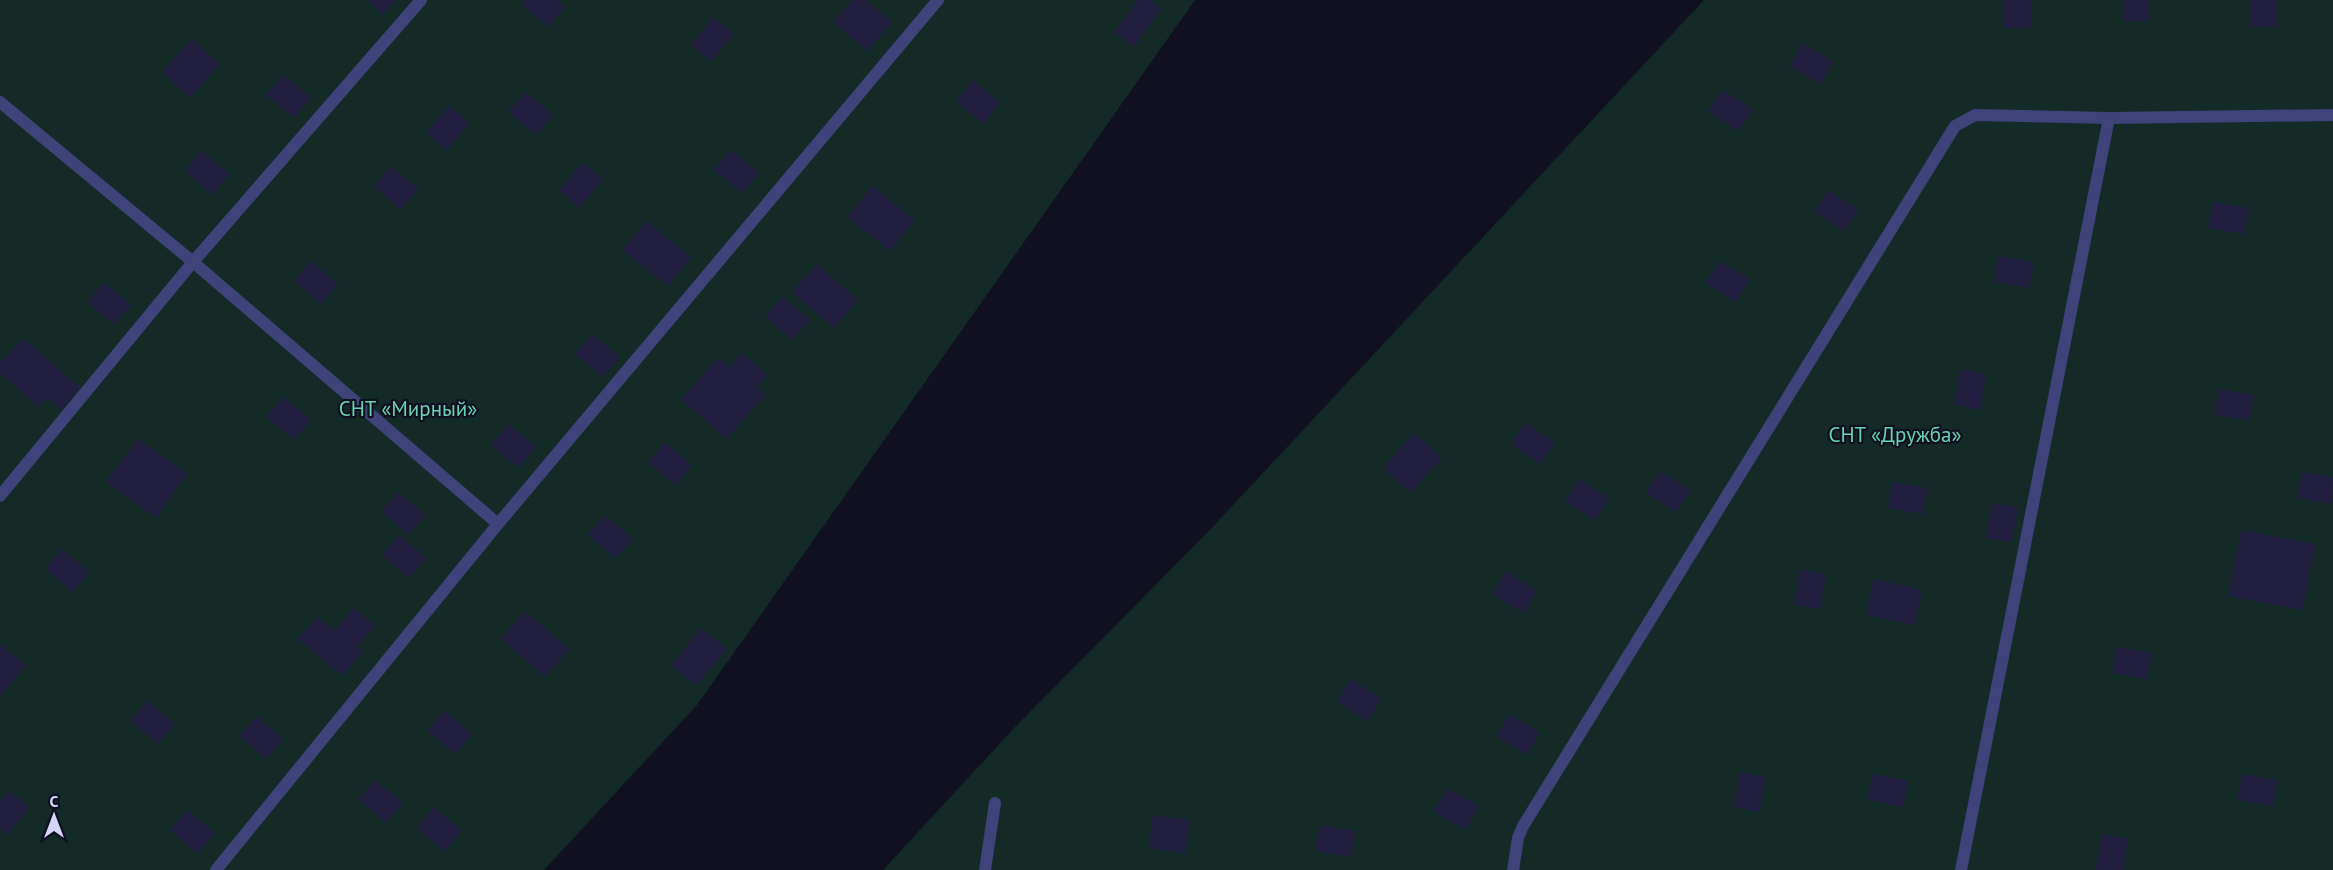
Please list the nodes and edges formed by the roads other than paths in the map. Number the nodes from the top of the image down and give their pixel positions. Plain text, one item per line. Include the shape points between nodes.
1 (421, 0) edge
2 (938, 0) edge
3 (0, 102) edge
4 (2333, 115) edge
5 (2109, 118) junction
6 (193, 262) junction
7 (0, 496) edge
8 (498, 524) junction
9 (995, 803) dead end
10 (216, 870) edge
11 (985, 870) edge
12 (1513, 870) edge
13 (1961, 870) edge

1 - 6 lane
2 - 8 lane
3 - 6 lane
4 - 5 lane
5 - 12 lane via 1975,115 1955,126 1523,826
5 - 13 lane
6 - 7 lane
6 - 8 lane
8 - 10 lane
9 - 11 lane

